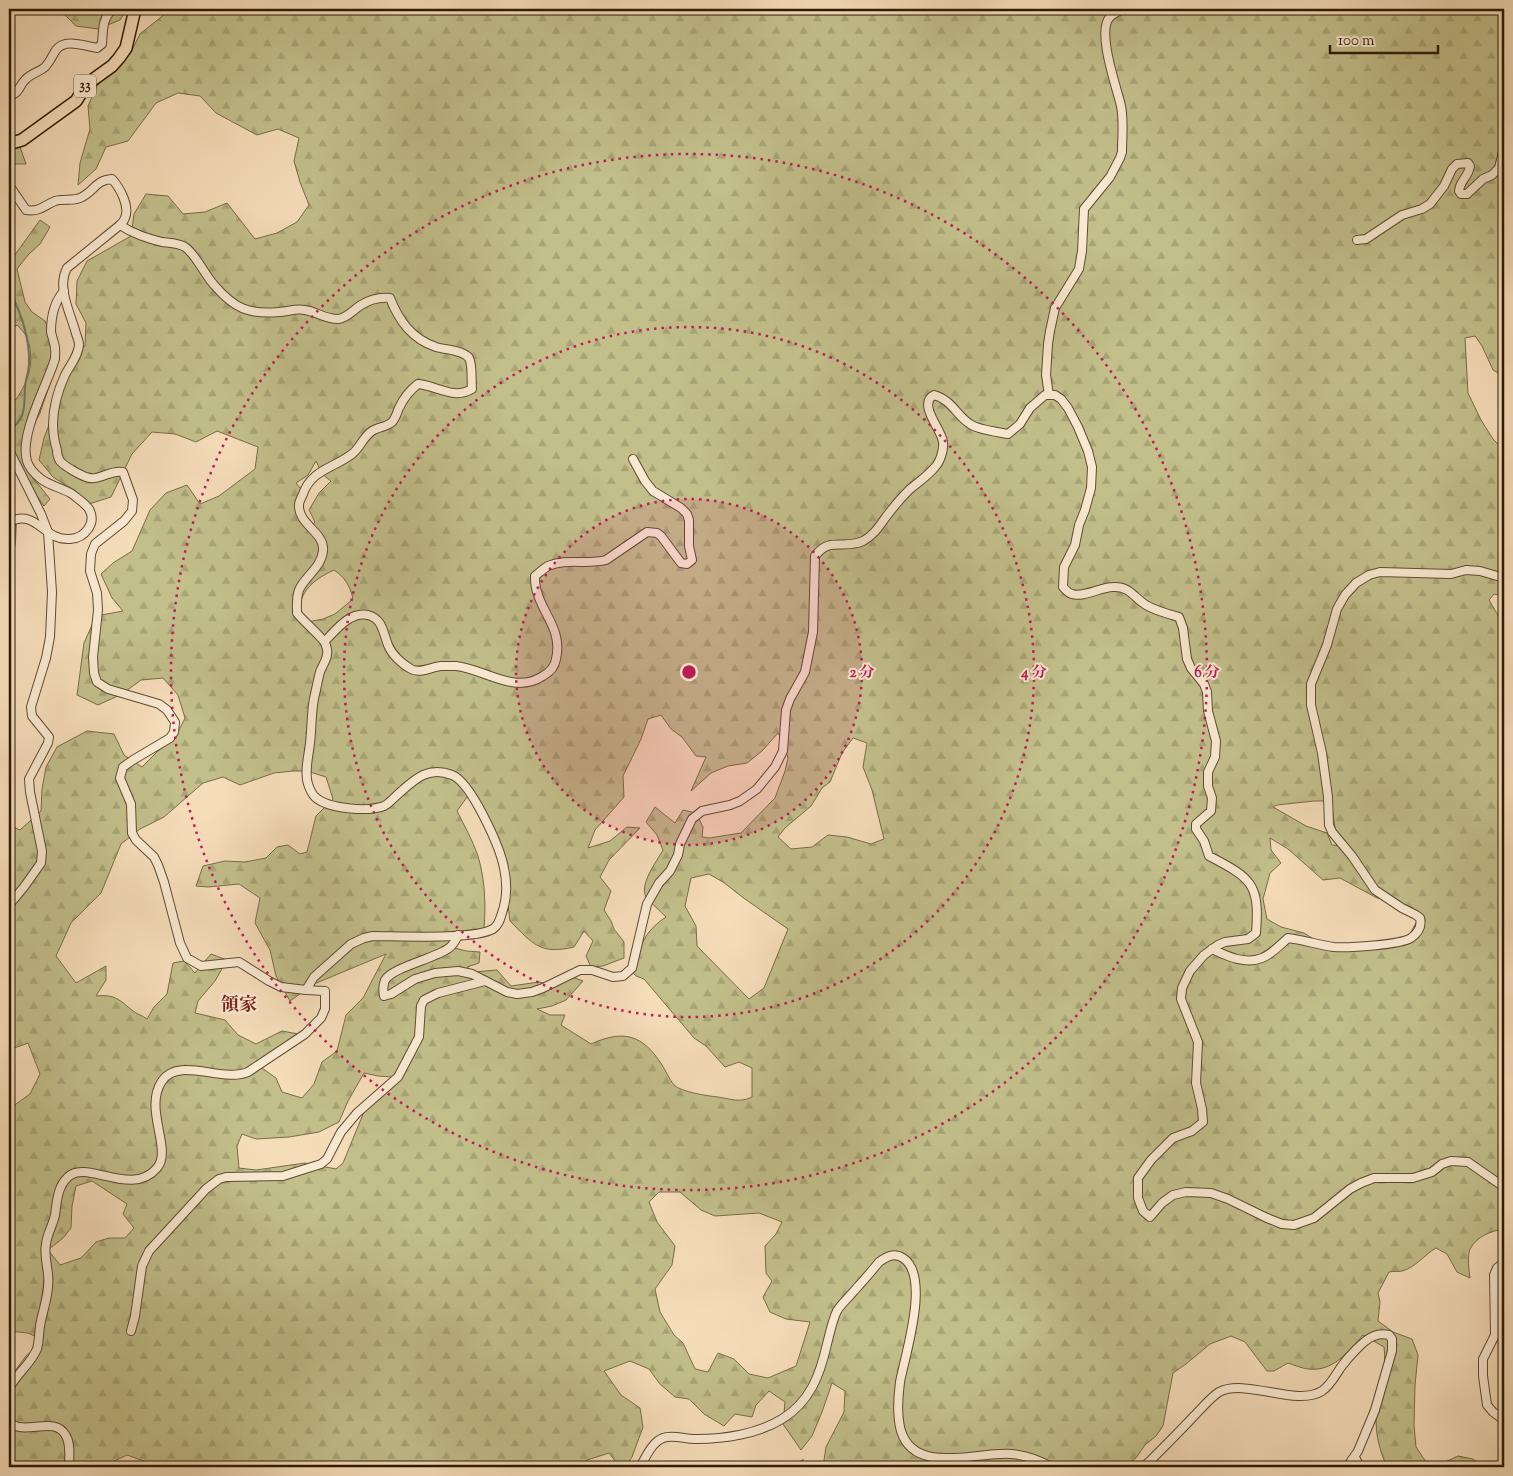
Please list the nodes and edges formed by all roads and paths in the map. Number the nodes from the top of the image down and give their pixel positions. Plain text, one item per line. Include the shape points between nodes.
1 (113, 9) edge
2 (129, 9) edge
3 (135, 9) edge
4 (1124, 9) edge
5 (130, 34) junction
6 (9, 96) edge
7 (9, 142) edge
8 (1504, 148) edge
9 (9, 185) edge
10 (120, 225) junction
11 (1357, 240) dead end
12 (64, 291) junction
13 (1049, 395) junction
14 (9, 450) edge
15 (633, 459) dead end
16 (9, 522) edge
17 (48, 532) junction
18 (1504, 578) edge
19 (325, 641) junction
20 (9, 905) edge
21 (458, 935) junction
22 (1212, 949) junction
23 (485, 981) junction
24 (306, 990) junction
25 (1504, 1187) edge
26 (1504, 1262) edge
27 (131, 1331) dead end
28 (9, 1389) edge
29 (1504, 1420) edge
30 (9, 1422) edge
31 (1352, 1460) junction
32 (69, 1467) edge
33 (640, 1467) edge
34 (1051, 1467) edge
35 (1143, 1467) edge
36 (1347, 1467) edge
37 (1360, 1467) edge

1 - 6 street via 104,21 102,44 97,48 62,44 48,64 25,80 18,92
2 - 5 street
3 - 5 main road, 33
4 - 13 street via 1110,16 1106,31 1107,56 1123,118 1122,152 1110,177 1084,209 1079,269 1055,308 1050,330 1046,375
5 - 7 main road, 33 via 119,58 87,84 76,101 22,140
8 - 11 street via 1499,168 1467,194 1459,191 1470,166 1468,163 1457,164 1430,204 1402,215 1366,239
9 - 10 street via 26,210 36,211 56,200 83,197 103,180 112,179 126,207 126,217
10 - 12 street via 67,268 63,276
10 - 19 street via 148,239 186,247 213,285 238,308 253,313 306,310 339,319 361,305 382,297 390,298 408,331 435,346 465,354 470,360 472,389 464,394 455,394 418,384 408,391 391,423 366,436 353,454 323,469 305,488 299,504 300,513 317,535 323,553 300,589 297,613
12 - 17 street via 52,315 55,359 27,435 26,454 31,468 42,480 83,502 92,522 86,532 70,539 58,538
12 - 24 street via 79,343 77,356 65,373 53,411 53,438 60,461 87,477 98,478 123,472 133,500 132,510 96,544 91,554 90,571 98,610 94,673 97,682 108,688 159,704 168,710 175,722 170,738 123,767 120,778 131,804 132,833 158,865 187,958 201,966 239,962 269,981
13 - 22 street via 1056,395 1068,408 1088,450 1092,467 1091,488 1075,545 1064,567 1063,587 1072,594 1083,595 1113,586 1126,588 1159,612 1179,617 1184,628 1187,659 1207,692 1216,741 1215,758 1208,772 1211,811 1196,824 1196,829 1209,856 1244,876 1258,910 1256,933 1248,939 1225,942
13 - 23 street via 1045,394 1030,408 1020,424 1008,434 971,426 952,404 938,396 930,397 929,413 943,443 939,463 910,490 870,536 854,544 828,545 815,556 813,632 805,672 786,710 783,751 757,789 740,801 702,811 692,819 670,871 658,883 647,904 632,968 623,976 613,977 580,970 543,988 517,994
14 - 17 street
15 - 19 street via 653,491 686,514 692,560 687,564 681,563 661,536 647,532 606,560 558,563 535,576 536,588 557,640 557,659 552,669 542,677 530,682 510,683 457,666 413,670 392,652 384,629 369,615 357,614 346,620
16 - 17 street via 16,518 29,518
17 - 20 street via 52,592 50,637 31,707 32,716 49,737 29,779 42,863
18 - 22 street via 1466,570 1452,574 1380,572 1369,575 1356,583 1337,609 1327,646 1311,684 1311,705 1322,753 1332,832 1375,890 1420,918 1420,929 1410,939 1365,946 1337,947 1288,938 1263,958 1250,961
19 - 21 street via 327,654 314,697 307,783 314,797 328,804 339,808 370,808 384,806 418,777 429,772 453,775 462,781 489,827 501,856 506,882 499,923 491,930
21 - 23 street via 449,948 393,973 385,980 384,996 434,973 458,971
21 - 24 street via 364,938 352,944 314,977
22 - 25 street via 1190,971 1181,999 1198,1042 1196,1083 1202,1122 1192,1131 1172,1138 1138,1178 1138,1198 1143,1211 1150,1217 1173,1195 1211,1193 1282,1224 1294,1225 1314,1218 1360,1183 1374,1178 1413,1178 1451,1161 1468,1162
23 - 27 street via 438,993 424,1000 419,1037 398,1078 357,1112 321,1164 283,1176 226,1177 206,1189 149,1251 142,1266
24 - 28 street via 325,991 325,1009 321,1018 305,1034 248,1072 226,1075 179,1070 167,1074 155,1096 162,1148 162,1161 157,1169 134,1181 94,1173 78,1172 68,1176 57,1196 53,1225 46,1243 48,1292 37,1348
26 - 29 street via 1496,1268 1494,1275 1495,1335 1483,1360 1483,1376 1487,1405
30 - 32 street via 18,1427 55,1426 66,1434
31 - 35 street via 1375,1410 1392,1351 1389,1335 1372,1336 1322,1391 1313,1395 1294,1396 1239,1389 1220,1392
31 - 36 street
31 - 37 street via 1356,1459
33 - 34 street via 655,1444 663,1438 695,1440 745,1434 780,1420 797,1408 815,1383 838,1310 879,1262 895,1255 907,1261 914,1272 915,1283 913,1325 900,1383 899,1418 906,1441 929,1457 946,1459 1011,1454 1038,1460

